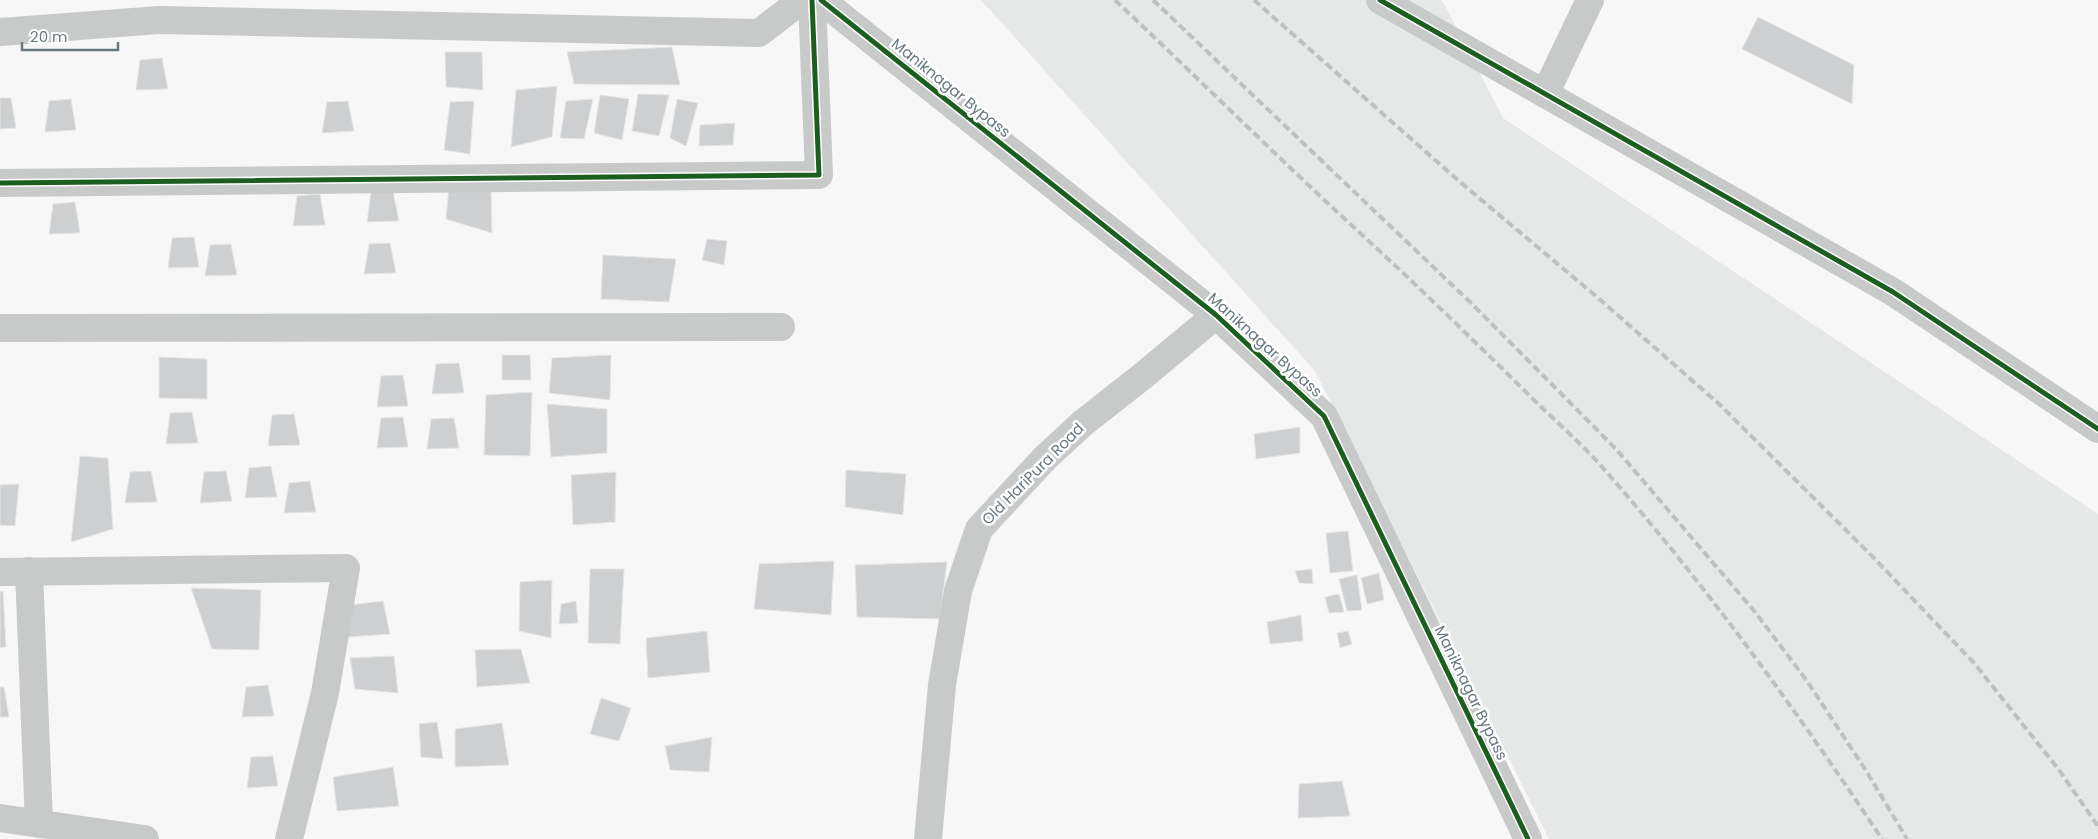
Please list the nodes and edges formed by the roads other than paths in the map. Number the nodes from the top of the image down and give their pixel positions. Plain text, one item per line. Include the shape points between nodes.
1 (802, 0) edge
2 (812, 0) edge
3 (821, 0) edge
4 (1380, 0) edge
5 (1590, 0) edge
6 (0, 32) edge
7 (1545, 94) junction
8 (0, 183) edge
9 (1216, 315) junction
10 (781, 327) dead end
11 (0, 328) edge
12 (2098, 429) edge
13 (29, 571) junction
14 (0, 572) edge
15 (0, 818) edge
16 (39, 824) junction
17 (145, 839) edge
18 (289, 839) edge
19 (928, 839) edge
20 (1528, 839) edge

1 - 6 street via 760,33 158,20
2 - 8 street via 819,175
3 - 9 street, Maniknagar Bypass
4 - 7 street
5 - 7 street
7 - 12 street via 1893,292
9 - 19 street, Old HariPura Road via 1083,423 1045,458 979,529 958,591 942,685
9 - 20 street, Maniknagar Bypass via 1324,416
10 - 11 street
13 - 14 street
13 - 16 street
13 - 18 street via 346,568 325,693
15 - 16 street
16 - 17 street

